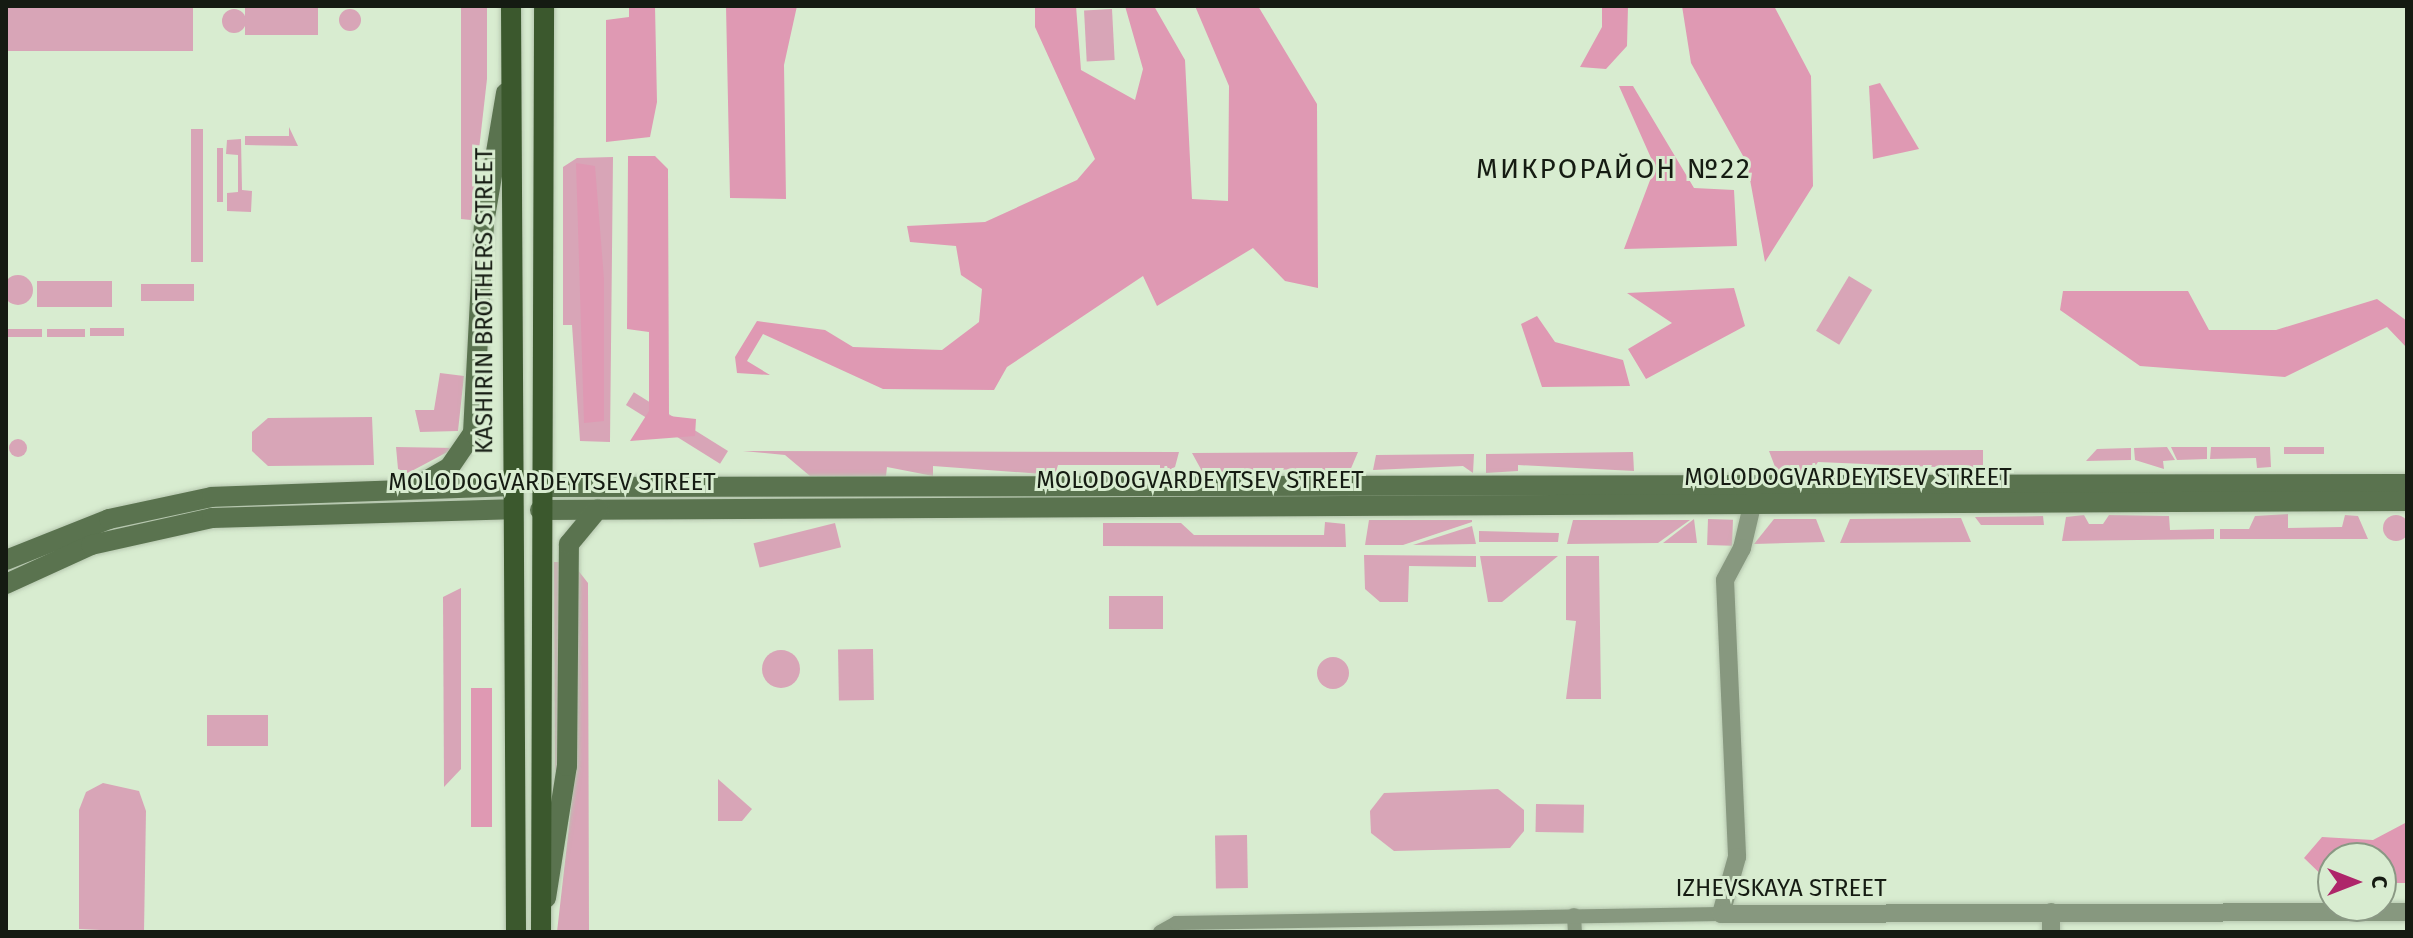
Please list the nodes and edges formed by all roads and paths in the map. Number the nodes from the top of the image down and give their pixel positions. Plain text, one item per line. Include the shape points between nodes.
1 (511, 6) edge
2 (544, 6) edge
3 (511, 65) junction
4 (2407, 484) edge
5 (511, 486) junction
6 (414, 487) junction
7 (541, 487) junction
8 (1755, 496) junction
9 (212, 497) junction
10 (2407, 501) edge
11 (511, 509) junction
12 (598, 509) junction
13 (540, 510) junction
14 (212, 518) junction
15 (6, 560) edge
16 (6, 584) edge
17 (2051, 912) junction
18 (2407, 912) edge
19 (1721, 914) junction
20 (1574, 915) junction
21 (541, 927) edge
22 (516, 932) edge
23 (1160, 932) edge
24 (1575, 932) edge
25 (2051, 932) edge

1 - 3 main road, KASHIRIN BROTHERS STREET
2 - 7 main road
3 - 5 main road, KASHIRIN BROTHERS STREET
3 - 6 main road via 484,223 473,433 449,468
4 - 8 main road, MOLODOGVARDEYTSEV STREET
5 - 6 main road, MOLODOGVARDEYTSEV STREET
5 - 7 main road, MOLODOGVARDEYTSEV STREET
5 - 11 main road, KASHIRIN BROTHERS STREET
6 - 9 main road, MOLODOGVARDEYTSEV STREET
7 - 8 main road, MOLODOGVARDEYTSEV STREET
7 - 13 main road
8 - 10 main road, MOLODOGVARDEYTSEV STREET
8 - 12 main road, MOLODOGVARDEYTSEV STREET
8 - 19 street via 1725,580 1737,818 1735,866
9 - 14 main road
9 - 15 main road, MOLODOGVARDEYTSEV STREET via 109,519
11 - 13 main road, MOLODOGVARDEYTSEV STREET
11 - 14 main road, MOLODOGVARDEYTSEV STREET
11 - 22 main road, KASHIRIN BROTHERS STREET
12 - 13 main road, MOLODOGVARDEYTSEV STREET
12 - 21 main road via 576,526 569,544 566,775
13 - 21 main road
14 - 16 main road, MOLODOGVARDEYTSEV STREET via 91,545
17 - 18 street, IZHEVSKAYA STREET
17 - 19 street, IZHEVSKAYA STREET
17 - 25 street
19 - 20 street, IZHEVSKAYA STREET
20 - 23 street, IZHEVSKAYA STREET via 1176,923
20 - 24 street

